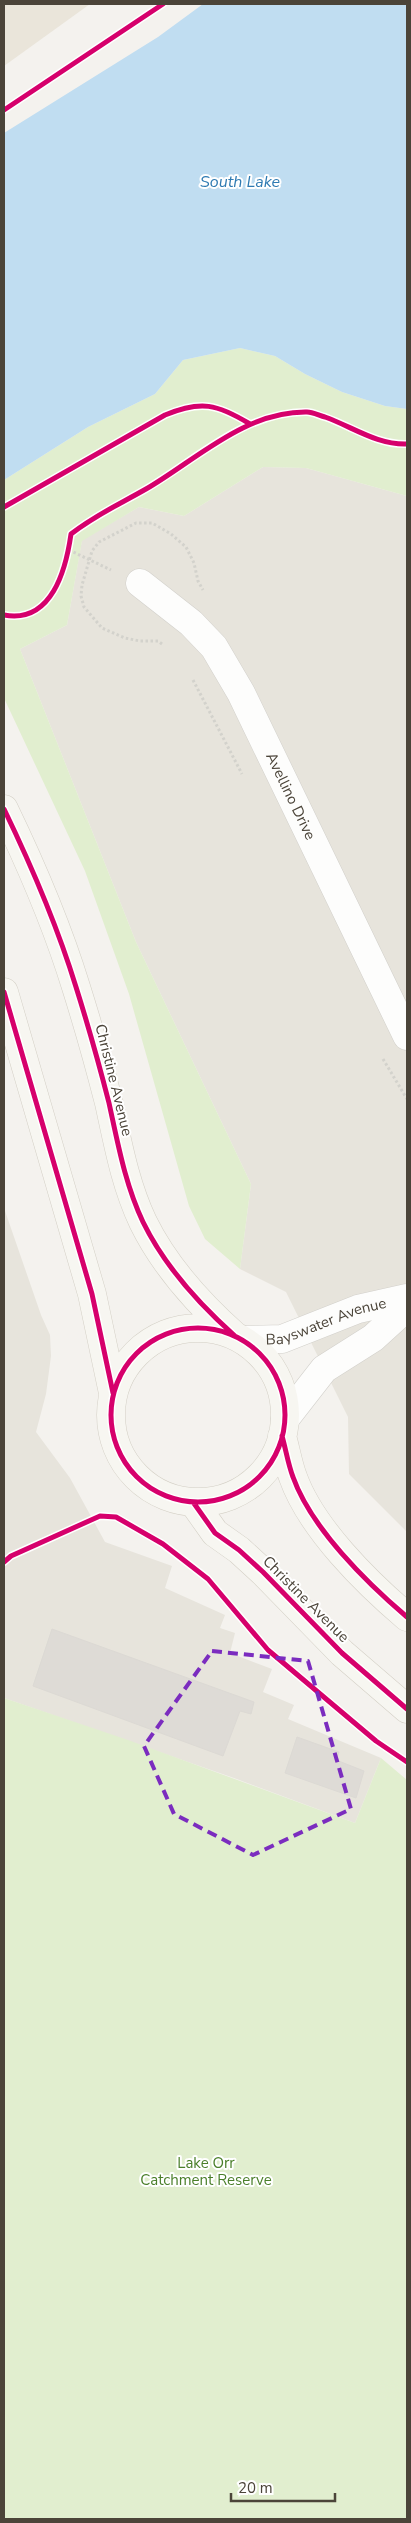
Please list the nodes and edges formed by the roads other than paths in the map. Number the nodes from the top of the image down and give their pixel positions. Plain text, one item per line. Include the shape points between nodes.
1 (140, 582) dead end
2 (4, 809) edge
3 (4, 992) edge
4 (407, 1036) edge
5 (407, 1298) edge
6 (407, 1307) edge
7 (240, 1338) junction
8 (113, 1393) junction
9 (283, 1428) junction
10 (193, 1502) junction
11 (407, 1617) edge
12 (407, 1709) edge

1 - 4 street, Avellino Drive via 191,623 214,647 237,685
2 - 7 main road, Christine Avenue via 58,930 98,1058 122,1166 144,1223 177,1276 206,1310
3 - 8 main road, Christine Avenue via 92,1294
5 - 7 street, Bayswater Avenue via 358,1310 282,1338
6 - 9 street, Bayswater Avenue via 373,1338 324,1369
7 - 8 main road, Christine Avenue via 211,1328 185,1328 160,1336 140,1349 122,1369
7 - 9 main road, Christine Avenue via 262,1355 275,1374 283,1396
8 - 10 main road, Christine Avenue via 110,1420 114,1440 134,1476 171,1498
9 - 10 main road, Christine Avenue via 270,1464 249,1485 223,1499
9 - 11 main road, Christine Avenue via 293,1478 305,1504 321,1528 383,1596
10 - 12 main road, Christine Avenue via 215,1534 239,1550 342,1653

